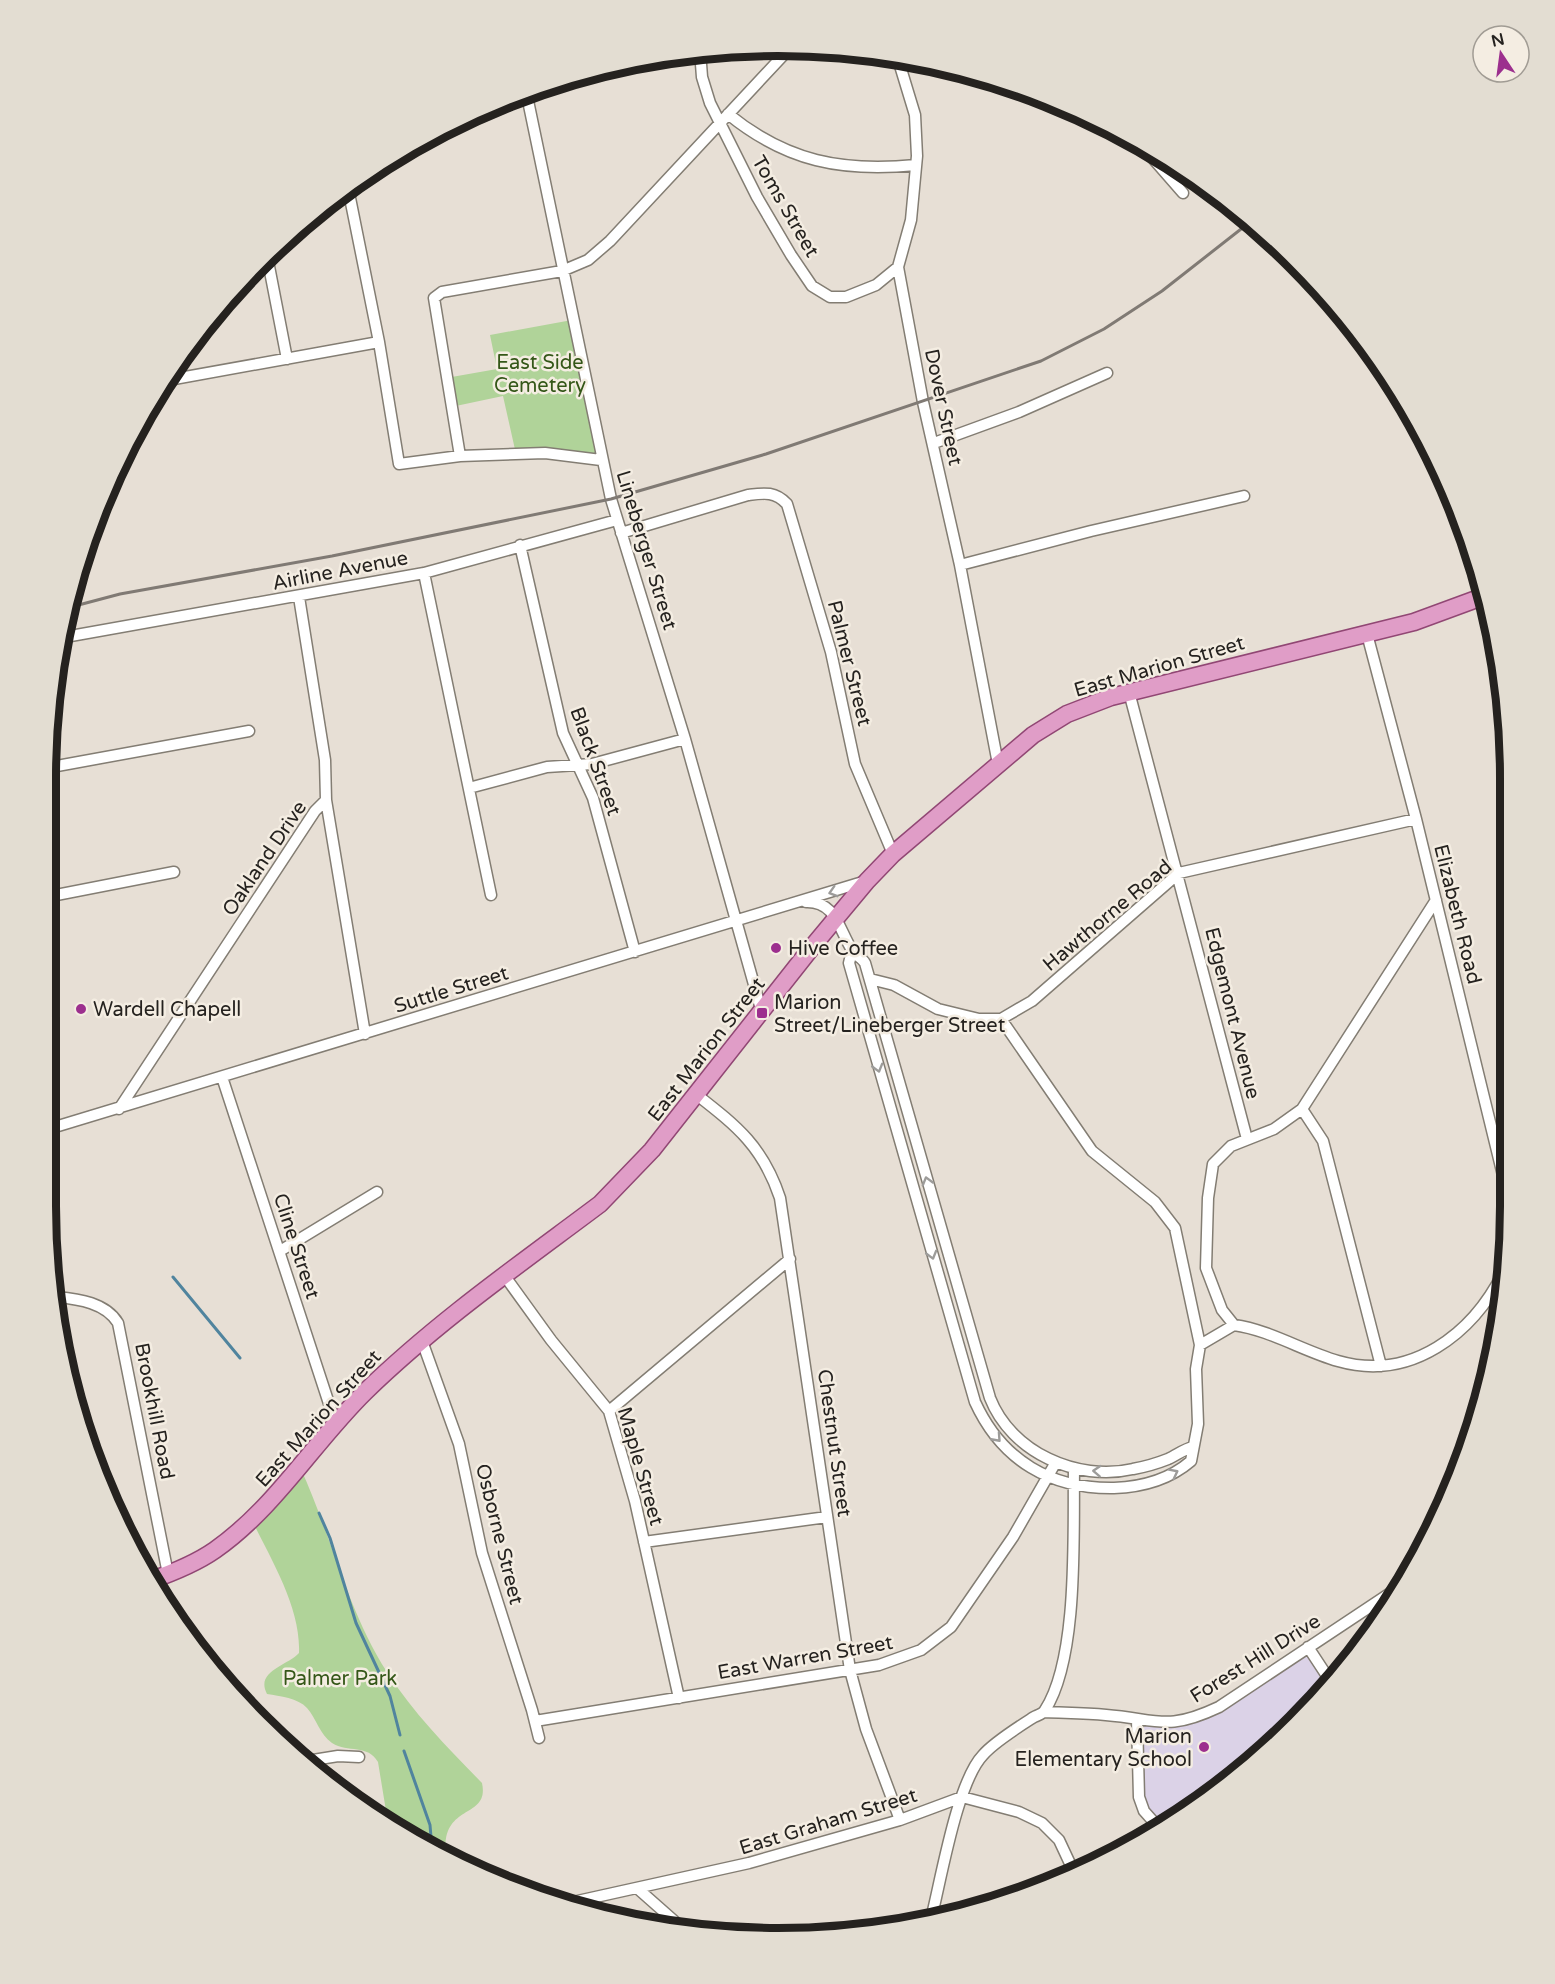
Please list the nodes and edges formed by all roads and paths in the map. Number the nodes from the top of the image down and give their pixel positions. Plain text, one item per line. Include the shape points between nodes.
1 (782, 56) edge
2 (701, 60) edge
3 (900, 66) edge
4 (528, 100) edge
5 (728, 114) junction
6 (720, 123) junction
7 (1158, 164) edge
8 (916, 165) junction
9 (1183, 192) dead end
10 (350, 196) edge
11 (269, 265) edge
12 (898, 267) junction
13 (562, 271) junction
14 (379, 342) junction
15 (287, 359) junction
16 (1107, 373) dead end
17 (175, 379) edge
18 (934, 443) junction
19 (460, 456) junction
20 (601, 460) junction
21 (1244, 496) dead end
22 (617, 520) junction
23 (621, 533) junction
24 (520, 545) junction
25 (960, 565) junction
26 (424, 573) junction
27 (299, 597) junction
28 (1477, 599) edge
29 (1367, 634) junction
30 (69, 636) edge
31 (1129, 692) junction
32 (249, 731) dead end
33 (685, 739) junction
34 (998, 764) junction
35 (577, 765) junction
36 (56, 766) edge
37 (469, 788) junction
38 (326, 800) junction
39 (1416, 819) junction
40 (893, 854) junction
41 (174, 873) dead end
42 (1179, 873) junction
43 (867, 881) junction
44 (56, 895) edge
45 (491, 895) dead end
46 (1436, 900) junction
47 (800, 902) junction
48 (836, 918) junction
49 (737, 922) junction
50 (852, 951) junction
51 (635, 952) junction
52 (870, 979) junction
53 (762, 1013) junction
54 (1001, 1019) junction
55 (365, 1034) junction
56 (222, 1077) junction
57 (697, 1095) junction
58 (119, 1108) junction
59 (1302, 1110) junction
60 (56, 1127) edge
61 (1247, 1139) junction
62 (919, 1152) junction
63 (904, 1156) junction
64 (1500, 1163) edge
65 (377, 1192) dead end
66 (280, 1251) junction
67 (790, 1259) junction
68 (504, 1275) junction
69 (1494, 1289) edge
70 (62, 1298) edge
71 (1234, 1325) junction
72 (971, 1332) junction
73 (956, 1336) junction
74 (422, 1341) junction
75 (1200, 1345) junction
76 (1381, 1366) junction
77 (609, 1411) junction
78 (336, 1425) junction
79 (1193, 1447) junction
80 (1056, 1462) junction
81 (1074, 1468) junction
82 (1047, 1477) junction
83 (1074, 1486) junction
84 (827, 1517) junction
85 (644, 1542) junction
86 (168, 1574) junction
87 (158, 1578) edge
88 (1385, 1596) edge
89 (1308, 1647) junction
90 (850, 1670) junction
91 (1326, 1675) edge
92 (679, 1698) junction
93 (1045, 1712) junction
94 (1137, 1720) junction
95 (535, 1721) junction
96 (539, 1738) dead end
97 (358, 1757) dead end
98 (314, 1760) edge
99 (962, 1797) junction
100 (900, 1820) junction
101 (1154, 1822) edge
102 (1071, 1866) edge
103 (637, 1888) junction
104 (580, 1901) edge
105 (933, 1911) edge
106 (674, 1921) edge

1 - 5 street
2 - 6 street, Toms Street via 705,91
3 - 8 street, Dover Street via 915,115
4 - 13 street, Lineberger Street
5 - 6 street
5 - 8 street via 755,137 815,161 850,167
6 - 12 street, Toms Street via 757,197 812,286 830,297 846,297 876,285
6 - 13 street via 604,247 588,260
7 - 9 street
8 - 12 street, Dover Street via 911,220
10 - 14 street
11 - 15 street
12 - 18 street, Dover Street
13 - 19 street via 442,292 434,298
13 - 20 street, Lineberger Street
14 - 15 street
14 - 19 street via 399,464
15 - 17 street
16 - 18 street via 1020,412
18 - 25 street, Dover Street
19 - 20 street via 545,453
20 - 22 street, Lineberger Street
21 - 25 street
22 - 23 street, Lineberger Street
22 - 24 street, Airline Avenue
23 - 33 street, Lineberger Street
23 - 40 street, Palmer Street via 763,493 780,497 789,507 836,669 855,764
24 - 26 street, Airline Avenue
24 - 35 street, Black Street via 563,733
25 - 34 street, Dover Street
26 - 27 street, Airline Avenue
26 - 37 street
27 - 30 street, Airline Avenue
27 - 38 street, Oakland Drive via 325,760
28 - 29 main road, East Marion Street
29 - 31 main road, East Marion Street
29 - 39 street, Elizabeth Road
31 - 34 main road, East Marion Street via 1066,714
31 - 42 street, Edgemont Avenue
32 - 36 street
33 - 35 street
33 - 49 street, Lineberger Street
34 - 40 main road, East Marion Street
35 - 37 street via 547,767
35 - 51 street, Black Street via 593,798
37 - 45 street
38 - 55 street
38 - 58 street, Oakland Drive
39 - 42 street, Hawthorne Road
39 - 46 street, Elizabeth Road
40 - 43 main road, East Marion Street
41 - 44 street
42 - 54 street, Hawthorne Road via 1032,1000
42 - 61 street, Edgemont Avenue
43 -> 47 street, Suttle Street
43 - 48 main road, East Marion Street
46 - 59 street
46 - 64 street, Elizabeth Road
47 - 48 street via 818,903
47 - 49 street, Suttle Street
48 - 50 street
48 - 53 main road, East Marion Street
49 - 51 street, Suttle Street
49 - 53 street, Lineberger Street
50 - 52 street via 864,961
50 -> 63 street via 849,963
51 - 55 street, Suttle Street
52 - 54 street via 894,985 938,1010 978,1019
52 - 62 street
53 - 57 main road, East Marion Street
54 - 75 street via 1092,1151 1155,1202 1170,1220 1180,1242
55 - 56 street, Suttle Street
56 - 58 street, Suttle Street
56 - 66 street, Cline Street
57 - 67 street, Chestnut Street via 737,1129 765,1161 780,1198
57 - 68 main road, East Marion Street via 600,1204
58 - 60 street, Suttle Street
59 - 61 street via 1274,1129
59 - 76 street via 1323,1141
61 - 71 street via 1231,1146 1213,1164 1208,1198 1206,1268 1222,1310
62 - 63 street
72 -> 62 street
63 -> 73 street
65 - 66 street
66 - 78 street, Cline Street
67 - 77 street
67 - 84 street, Chestnut Street
68 - 74 main road, East Marion Street
68 - 77 street, Maple Street via 578,1376
69 - 76 street via 1465,1328 1445,1343
70 - 86 street, Brookhill Road via 96,1305 118,1323
71 - 75 street
71 - 76 street via 1337,1361
72 - 73 street
72 - 80 street via 999,1416 1026,1444
73 -> 82 street via 985,1424 1010,1451
74 - 78 main road, East Marion Street via 363,1394
74 - 95 street, Osborne Street via 459,1444 482,1553
75 - 79 street via 1196,1369 1198,1424
77 - 85 street, Maple Street
78 - 86 main road, East Marion Street via 280,1492 239,1533 192,1564
79 -> 81 street via 1131,1470
83 -> 79 street via 1125,1487 1155,1481 1174,1474 1191,1461
80 - 81 street
80 - 82 street, East Warren Street
81 - 83 street
82 - 83 street
82 - 90 street, East Warren Street via 1013,1538 951,1627 929,1645 903,1658
83 - 93 street via 1068,1631 1062,1672
84 - 85 street
84 - 90 street, Chestnut Street
85 - 92 street, Maple Street
86 - 87 main road, East Marion Street
88 - 89 street, Forest Hill Drive
89 - 91 street
89 - 94 street, Forest Hill Drive via 1201,1716 1176,1723
90 - 92 street, East Warren Street
90 - 100 street, Chestnut Street via 866,1729
92 - 95 street, East Warren Street
93 - 94 street, Forest Hill Drive
93 - 99 street via 985,1752
94 - 101 street via 1139,1797
95 - 96 street, Osborne Street
97 - 98 street
99 - 100 street, East Graham Street
99 - 102 street via 1019,1812 1042,1823 1059,1840
99 - 105 street
100 - 103 street, East Graham Street via 749,1863
103 - 104 street, East Graham Street
103 - 106 street

